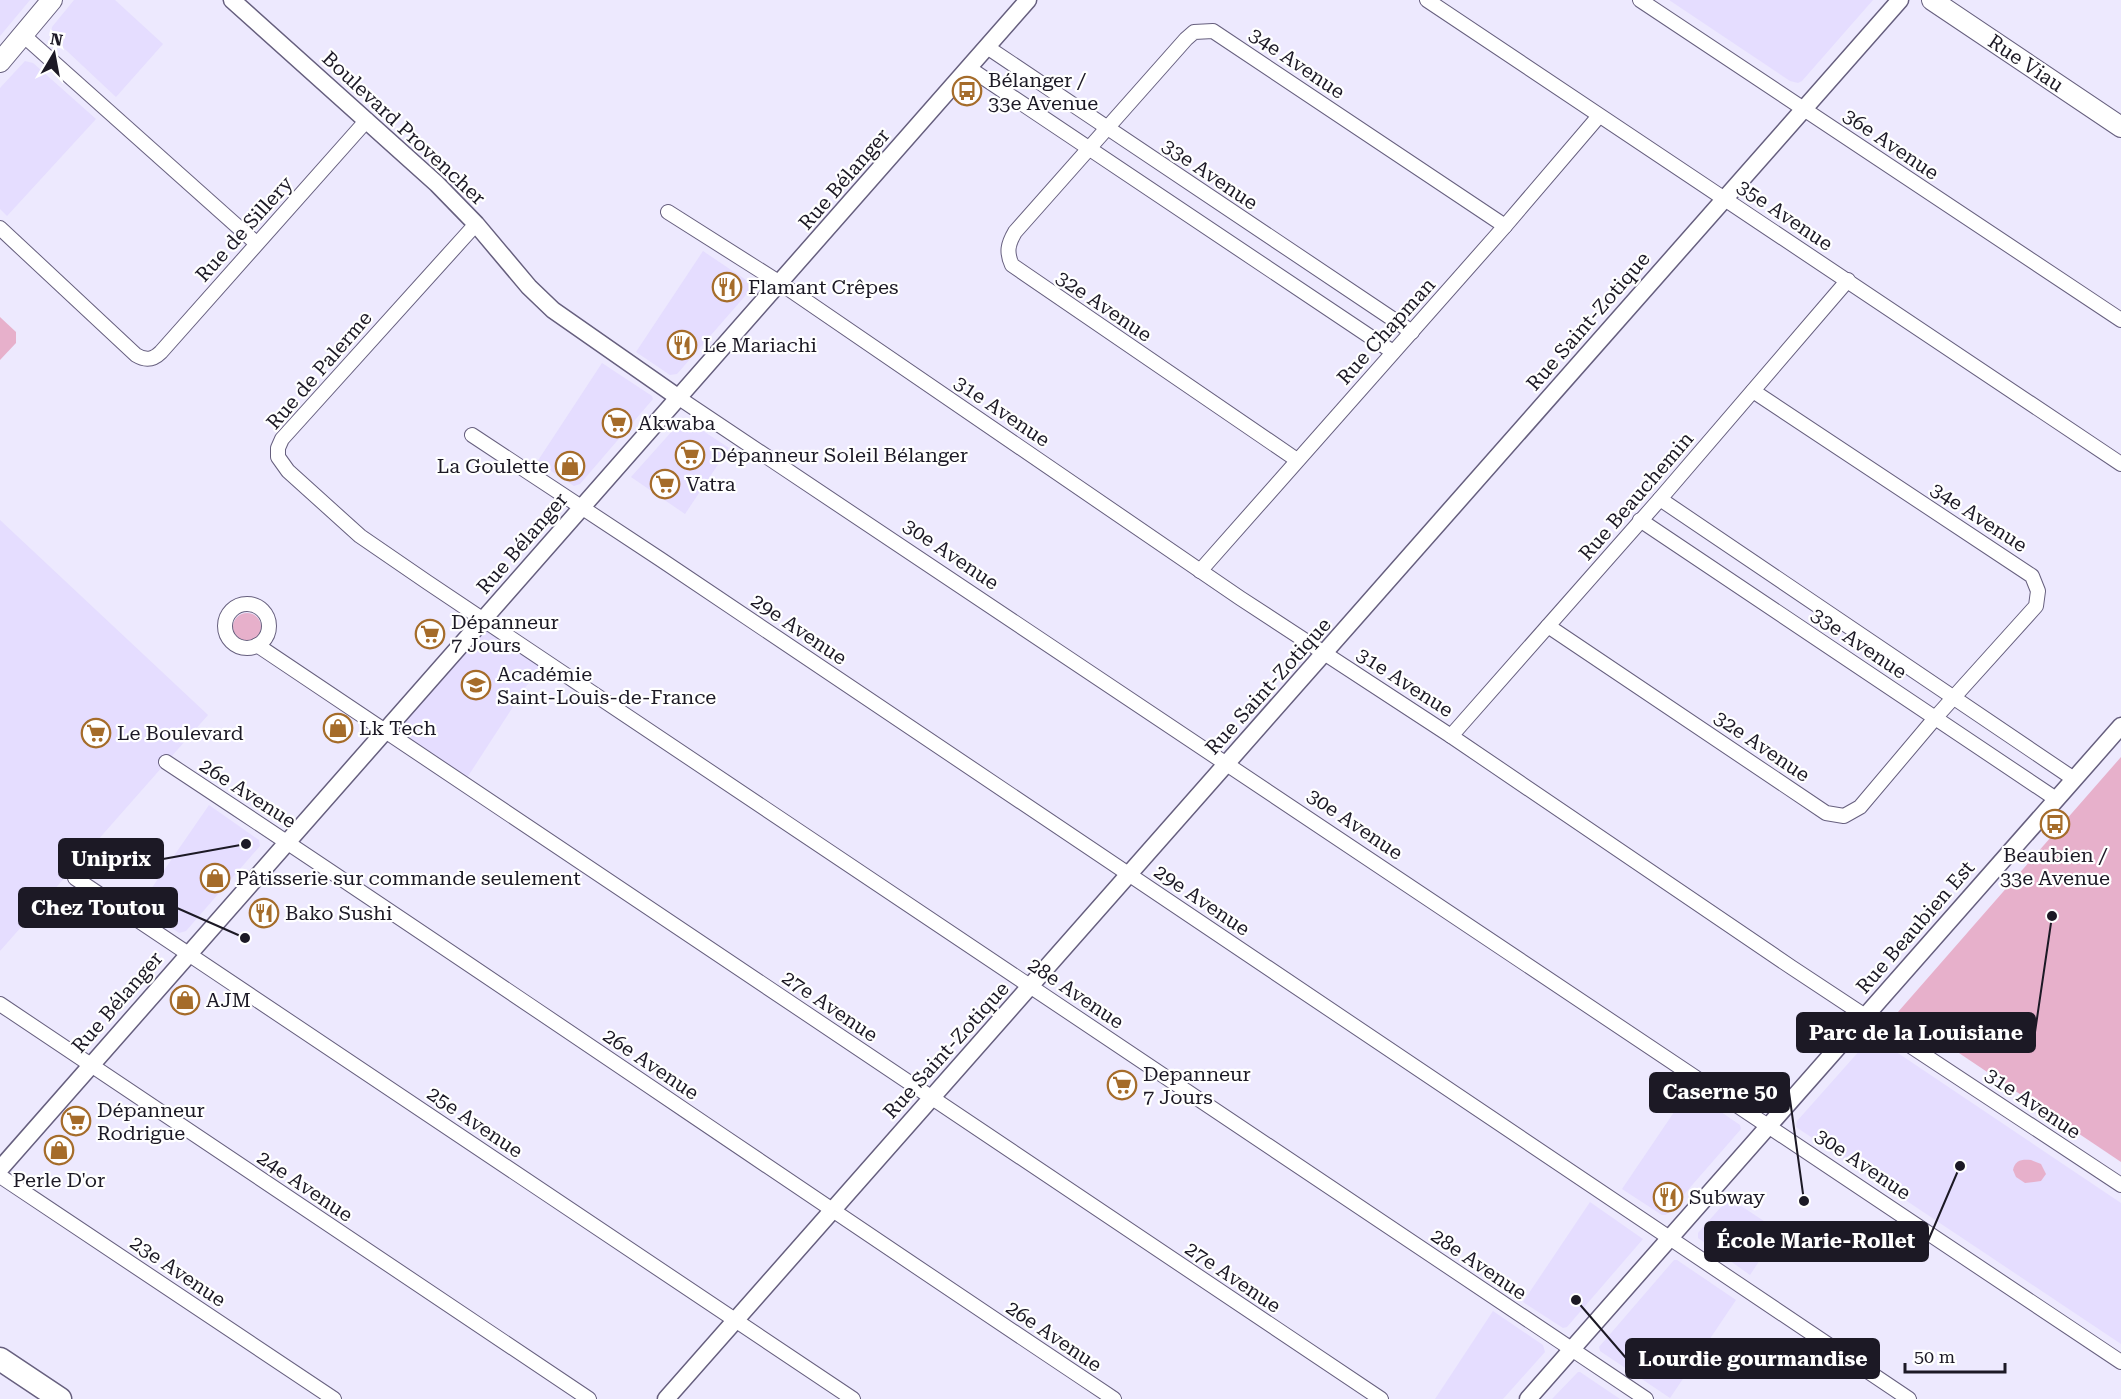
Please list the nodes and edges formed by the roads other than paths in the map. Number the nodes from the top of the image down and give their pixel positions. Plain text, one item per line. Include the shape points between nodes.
1 (52, 0) edge
2 (232, 0) edge
3 (1028, 0) edge
4 (1426, 0) edge
5 (1640, 0) edge
6 (1900, 0) edge
7 (1932, 0) edge
8 (23, 35) junction
9 (987, 47) junction
10 (0, 62) edge
11 (969, 68) junction
12 (1805, 110) junction
13 (1599, 116) junction
14 (367, 120) junction
15 (2121, 127) edge
16 (1106, 128) junction
17 (1088, 148) junction
18 (1724, 197) junction
19 (668, 212) dead end
20 (476, 224) junction
21 (1505, 226) junction
22 (0, 228) edge
23 (256, 243) junction
24 (1848, 280) junction
25 (780, 283) junction
26 (566, 320) joint
27 (2121, 320) edge
28 (1412, 332) junction
29 (1393, 352) junction
30 (1753, 391) junction
31 (679, 398) junction
32 (472, 435) dead end
33 (1297, 460) junction
34 (2121, 464) edge
35 (1660, 499) junction
36 (581, 508) junction
37 (1640, 520) junction
38 (1200, 571) junction
39 (483, 620) junction
40 (1548, 626) junction
41 (257, 645) dead end
42 (1325, 653) junction
43 (1956, 697) junction
44 (1936, 717) junction
45 (2121, 726) edge
46 (384, 731) junction
47 (1451, 736) junction
48 (166, 762) dead end
49 (1227, 764) junction
50 (2074, 779) junction
51 (2056, 799) junction
52 (287, 842) junction
53 (1129, 875) junction
54 (75, 878) dead end
55 (189, 953) junction
56 (1030, 986) junction
57 (0, 1004) edge
58 (1865, 1015) junction
59 (90, 1066) junction
60 (932, 1097) junction
61 (1769, 1126) junction
62 (0, 1168) edge
63 (0, 1176) edge
64 (2121, 1185) edge
65 (833, 1209) junction
66 (1670, 1238) junction
67 (734, 1320) junction
68 (1572, 1350) junction
69 (0, 1359) edge
70 (2121, 1362) edge
71 (60, 1399) edge
72 (334, 1399) edge
73 (589, 1399) edge
74 (666, 1399) edge
75 (853, 1399) edge
76 (1114, 1399) edge
77 (1381, 1399) edge
78 (1528, 1399) edge
79 (1646, 1399) edge
80 (1909, 1399) edge

1 - 8 main road
2 - 14 street, Boulevard Provencher
3 - 9 street, Rue Bélanger
4 - 13 street, 35e Avenue
5 - 12 street, 36e Avenue
6 - 12 street, Rue Saint-Zotique
7 - 15 main road, Rue Viau
8 - 10 main road
8 - 23 street
9 - 11 street, Rue Bélanger
9 - 16 street, 33e Avenue
11 - 17 street
11 - 25 street, Rue Bélanger
12 - 18 street, Rue Saint-Zotique
12 - 27 street, 36e Avenue
13 - 18 street, 35e Avenue
13 - 21 street, Rue Chapman
14 - 20 street, Boulevard Provencher
14 - 23 street, Rue de Sillery
16 - 17 street, 34e Avenue
16 - 21 street, 34e Avenue via 1186,39 1194,32 1213,31
16 - 28 street, 33e Avenue
17 - 29 street
17 - 33 street, 32e Avenue via 1015,231 1007,254 1012,266
18 - 24 street, 35e Avenue
18 - 42 street, Rue Saint-Zotique
19 - 25 street, 31e Avenue
20 - 26 street, Boulevard Provencher via 529,287
20 - 39 street, Rue de Palerme via 285,435 278,453 288,471 360,536
21 - 28 street, Rue Chapman
22 - 23 street, Rue de Sillery via 136,355 148,359 161,352
24 - 30 street, Rue Beauchemin
24 - 34 street, 35e Avenue
25 - 31 street, Rue Bélanger
25 - 38 street, 31e Avenue
26 - 31 street, 30e Avenue
28 - 29 street, Rue Chapman
29 - 33 street, Rue Chapman
30 - 35 street, Rue Beauchemin
30 - 43 street, 34e Avenue via 2032,576 2038,591 2036,606
31 - 36 street, Rue Bélanger
31 - 49 street, 30e Avenue
32 - 36 street, 29e Avenue
33 - 38 street, Rue Chapman
35 - 37 street, Rue Beauchemin
35 - 43 street, 33e Avenue
36 - 39 street, Rue Bélanger
36 - 53 street, 29e Avenue
37 - 40 street, Rue Beauchemin
37 - 44 street, 33e Avenue
38 - 42 street, 31e Avenue
39 - 46 street, Rue Bélanger
39 - 56 street, 28e Avenue
40 - 44 street, 32e Avenue via 1826,813 1844,816 1860,807
40 - 47 street, Rue Beauchemin
41 - 46 street, 27e Avenue
42 - 47 street, 31e Avenue
42 - 49 street, Rue Saint-Zotique
43 - 44 street, 34e Avenue
43 - 50 street, 33e Avenue
44 - 51 street, 33e Avenue
45 - 50 street, Rue Beaubien Est
46 - 52 street, Rue Bélanger
46 - 60 street, 27e Avenue
47 - 58 street, 31e Avenue
48 - 52 street, 26e Avenue
49 - 53 street, Rue Saint-Zotique
49 - 61 street, 30e Avenue
50 - 51 street, Rue Beaubien Est
51 - 58 street, Rue Beaubien Est
52 - 55 street, Rue Bélanger
52 - 65 street, 26e Avenue
53 - 56 street, Rue Saint-Zotique
53 - 66 street, 29e Avenue
54 - 55 street, 25e Avenue
55 - 59 street, Rue Bélanger
55 - 67 street, 25e Avenue
56 - 60 street, Rue Saint-Zotique
56 - 68 street, 28e Avenue
57 - 59 street, 24e Avenue
58 - 61 street, Rue Beaubien Est
58 - 64 street, 31e Avenue
59 - 62 street, Rue Bélanger
59 - 73 street, 24e Avenue
60 - 65 street, Rue Saint-Zotique
60 - 77 street, 27e Avenue
61 - 66 street, Rue Beaubien Est
61 - 70 street, 30e Avenue
63 - 72 street, 23e Avenue
65 - 67 street, Rue Saint-Zotique
65 - 76 street, 26e Avenue
66 - 68 street, Rue Beaubien Est
66 - 80 street, 29e Avenue
67 - 74 street, Rue Saint-Zotique
67 - 75 street, 25e Avenue
68 - 78 street, Rue Beaubien Est
68 - 79 street, 28e Avenue
69 - 71 main road

